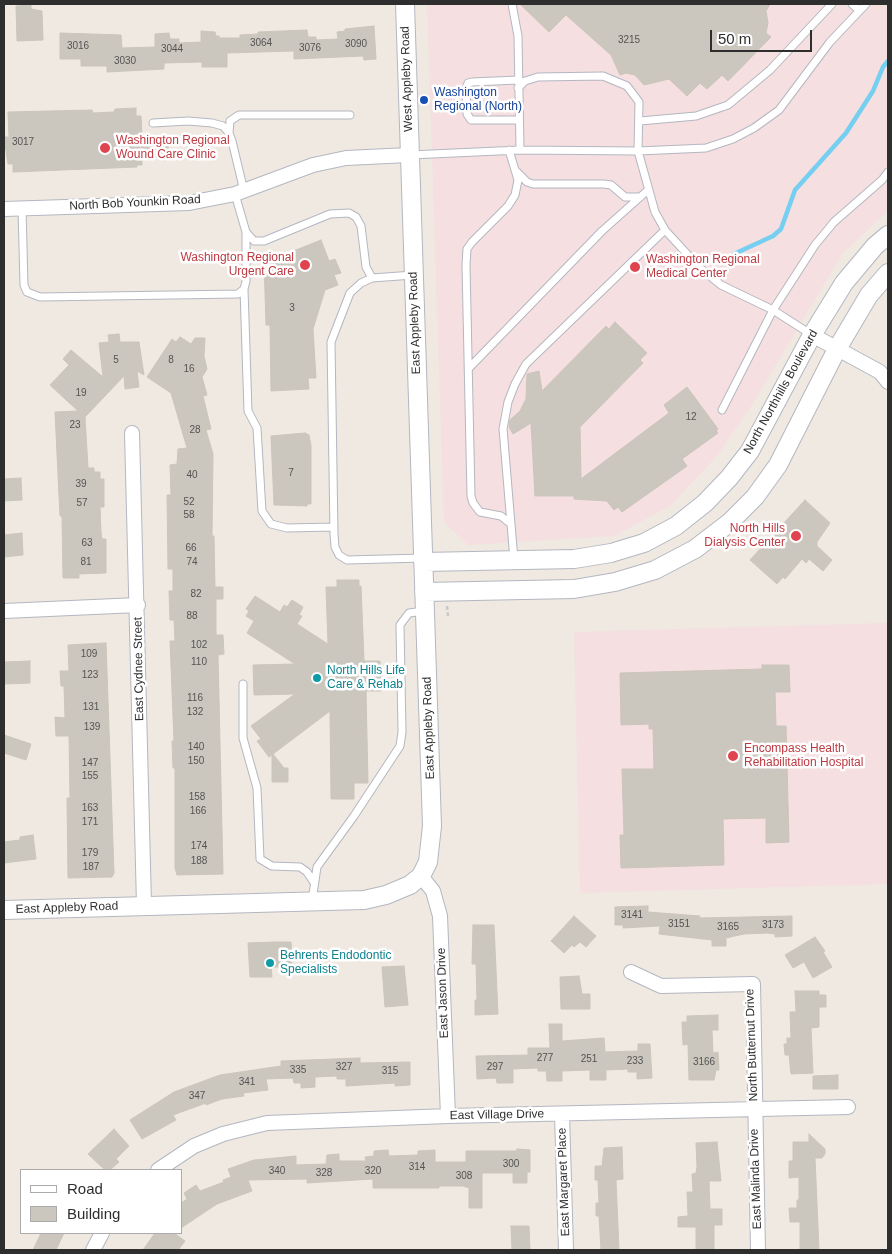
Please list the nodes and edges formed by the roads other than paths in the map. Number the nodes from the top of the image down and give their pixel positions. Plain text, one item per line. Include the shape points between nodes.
1 (405, 4) edge
2 (512, 4) edge
3 (832, 4) edge
4 (852, 4) edge
5 (866, 4) edge
6 (859, 10) junction
7 (518, 84) junction
8 (350, 115) dead end
9 (519, 120) junction
10 (640, 121) junction
11 (153, 123) dead end
12 (229, 133) junction
13 (509, 150) junction
14 (520, 150) junction
15 (638, 151) junction
16 (409, 155) junction
17 (516, 171) junction
18 (888, 172) edge
19 (648, 190) junction
20 (240, 193) junction
21 (640, 197) junction
22 (22, 208) junction
23 (4, 209) edge
24 (665, 230) junction
25 (246, 232) junction
26 (888, 235) edge
27 (888, 273) edge
28 (413, 275) junction
29 (372, 278) junction
30 (244, 289) junction
31 (773, 310) junction
32 (812, 335) junction
33 (837, 349) junction
34 (469, 368) junction
35 (888, 382) edge
36 (722, 410) dead end
37 (132, 433) dead end
38 (511, 524) junction
39 (334, 527) junction
40 (423, 560) junction
41 (514, 560) junction
42 (424, 592) junction
43 (138, 606) junction
44 (4, 610) edge
45 (425, 611) junction
46 (243, 684) dead end
47 (421, 876) junction
48 (313, 881) junction
49 (312, 901) junction
50 (144, 905) junction
51 (4, 910) edge
52 (631, 972) dead end
53 (848, 1107) dead end
54 (754, 1108) junction
55 (562, 1114) junction
56 (448, 1116) junction
57 (160, 1169) edge
58 (101, 1234) edge
59 (92, 1250) edge
60 (566, 1250) edge
61 (758, 1250) edge

1 - 16 street, West Appleby Road
2 - 7 lane via 518,36
3 - 10 lane via 770,70 728,105 696,116
4 - 6 lane
5 - 6 lane
6 - 15 lane via 830,42 779,110 754,128 706,148
7 - 9 lane
7 - 9 lane via 472,82 466,85 466,90 467,114 471,120
7 - 10 lane via 538,77 609,77 627,86 637,96
8 - 12 lane via 239,116 230,121
9 - 14 lane
10 - 15 lane
11 - 12 lane via 212,123 223,126
12 - 20 lane
13 - 14 lane
13 - 16 lane
13 - 17 lane
14 - 15 lane
15 - 19 lane
16 - 20 street, North Bob Younkin Road via 346,158 313,165
16 - 28 street, East Appleby Road
17 - 21 lane via 532,184 604,184 611,185 626,197
17 - 34 lane via 516,195 467,249
18 - 31 lane via 815,245
19 - 21 lane
19 - 24 lane
20 - 22 street, North Bob Younkin Road via 190,202
20 - 25 lane
21 - 34 lane via 602,231
22 - 23 street, North Bob Younkin Road
22 - 30 lane via 24,285 34,296 211,295 238,294
24 - 31 lane via 699,267 722,285
24 - 38 lane via 526,364 515,384 508,402 504,429
25 - 29 lane via 254,241 264,241 320,217 349,213 361,226 366,267
25 - 30 lane
26 - 32 street, North Northhills Boulevard via 844,283
27 - 33 street via 869,295
28 - 29 lane
28 - 40 street, East Appleby Road
29 - 39 lane via 350,292 331,342
30 - 39 lane via 248,411 257,428 262,511 271,524 287,528
31 - 32 lane
31 - 36 lane
32 - 33 street
32 - 41 street, North Northhills Boulevard via 750,451 706,503 676,526 644,543 611,553
33 - 35 street via 880,372
33 - 42 street via 778,465 755,497 729,523 695,549 656,570 574,589
34 - 38 lane via 473,503 480,512 502,516
37 - 43 street, East Cydnee Street
38 - 41 lane
39 - 40 lane via 335,547 347,560
40 - 41 street, North Northhills Boulevard
40 - 42 street, East Appleby Road
42 - 45 street, East Appleby Road
43 - 44 street
43 - 50 street, East Cydnee Street
45 - 47 street, East Appleby Road via 432,826 428,862
45 - 48 lane via 409,613 400,625 400,746 320,862
46 - 48 lane via 243,738 257,788 260,859 272,866 300,867
47 - 49 street, East Appleby Road via 410,885 386,895 364,900
47 - 56 street, East Jason Drive via 433,891 440,916
48 - 49 lane
49 - 50 street, East Appleby Road
50 - 51 street, East Appleby Road
52 - 54 street, North Butternut Drive via 661,986 753,984
53 - 54 street, East Village Drive
54 - 55 street, East Village Drive
54 - 61 street, East Malinda Drive
55 - 56 street, East Village Drive
55 - 60 street, East Margaret Place
56 - 57 street, East Village Drive via 289,1121 244,1127 194,1146
58 - 59 street

